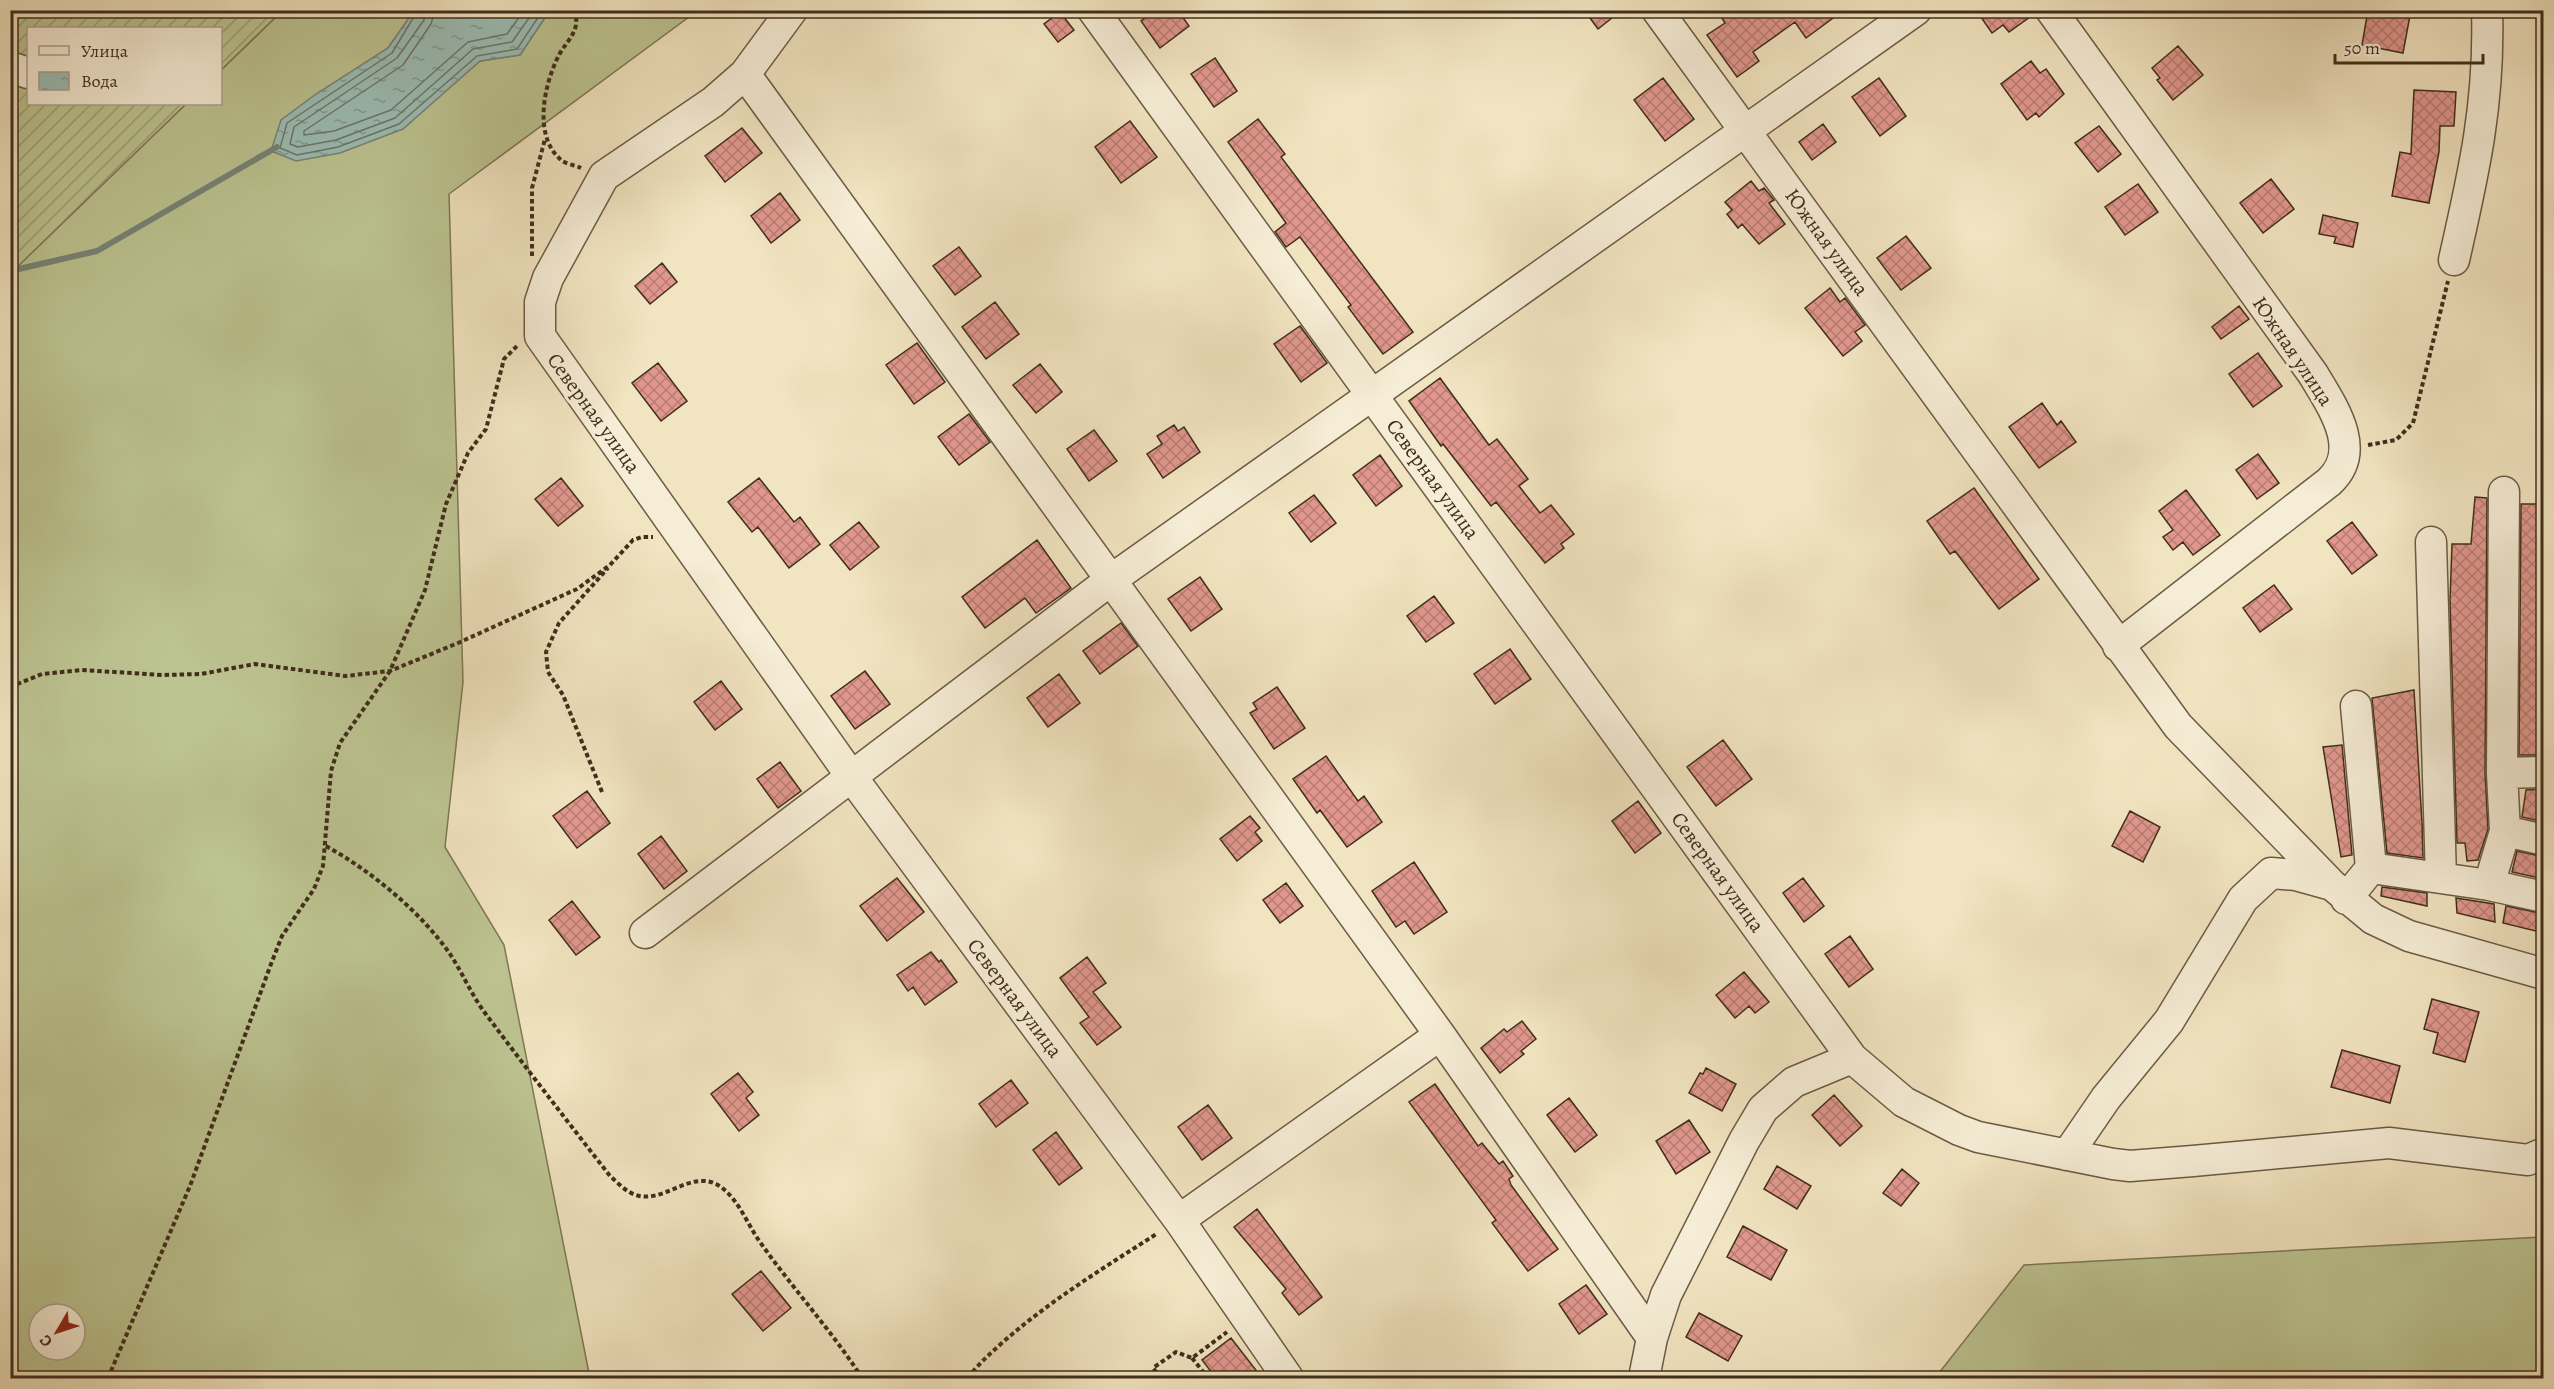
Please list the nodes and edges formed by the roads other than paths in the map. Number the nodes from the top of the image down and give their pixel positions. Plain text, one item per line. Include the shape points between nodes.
1 (792, 10) edge
2 (1093, 10) edge
3 (1657, 10) edge
4 (1916, 10) edge
5 (2051, 10) edge
6 (2487, 10) edge
7 (10, 67) edge
8 (27, 73) edge
9 (745, 74) junction
10 (1746, 130) junction
11 (2454, 260) road end
12 (1373, 395) junction
13 (2504, 492) dead end
14 (2431, 543) dead end
15 (1112, 579) junction
16 (2118, 646) junction
17 (2356, 706) dead end
18 (2544, 772) edge
19 (2502, 773) junction
20 (850, 776) junction
21 (2505, 831) junction
22 (2544, 840) edge
23 (2371, 868) junction
24 (2441, 878) junction
25 (2489, 885) junction
26 (2339, 892) junction
27 (2544, 897) edge
28 (645, 933) dead end
29 (2544, 974) edge
30 (1440, 1035) junction
31 (1852, 1058) junction
32 (2544, 1153) edge
33 (2067, 1155) junction
34 (1179, 1220) junction
35 (1652, 1338) junction
36 (1288, 1378) edge
37 (1644, 1378) edge

1 - 9 street, Северная улица
2 - 12 street, Северная улица
3 - 10 street, Южная улица
4 - 10 street
5 - 16 street, Южная улица via 2313,374 2338,420 2345,446 2339,470 2329,482
6 - 11 street via 2489,63 2480,147
7 - 8 street
9 - 15 street
9 - 20 street, Северная улица via 713,102 604,176 548,278 540,302 539,331 546,347
10 - 12 street
10 - 16 street, Южная улица
12 - 15 street
12 - 31 street, Северная улица
13 - 19 street
14 - 24 street
15 - 20 street
15 - 30 street
16 - 26 street, Южная улица via 2178,726
17 - 23 street
18 - 19 street
19 - 21 street
20 - 28 street
20 - 34 street, Северная улица
21 - 22 street
21 - 25 street
23 - 24 street
23 - 26 street
24 - 25 street
25 - 27 street
26 - 29 street via 2373,919 2409,936
26 - 33 street via 2296,875 2271,873 2243,899 2169,1021 2106,1098
30 - 34 street
30 - 35 street
31 - 33 street, Северная улица via 1904,1102 1939,1122 1978,1137
31 - 35 street via 1794,1082 1763,1109 1666,1295
32 - 33 street, Северная улица via 2528,1160 2389,1143 2130,1166
34 - 36 street, Северная улица
35 - 37 street

